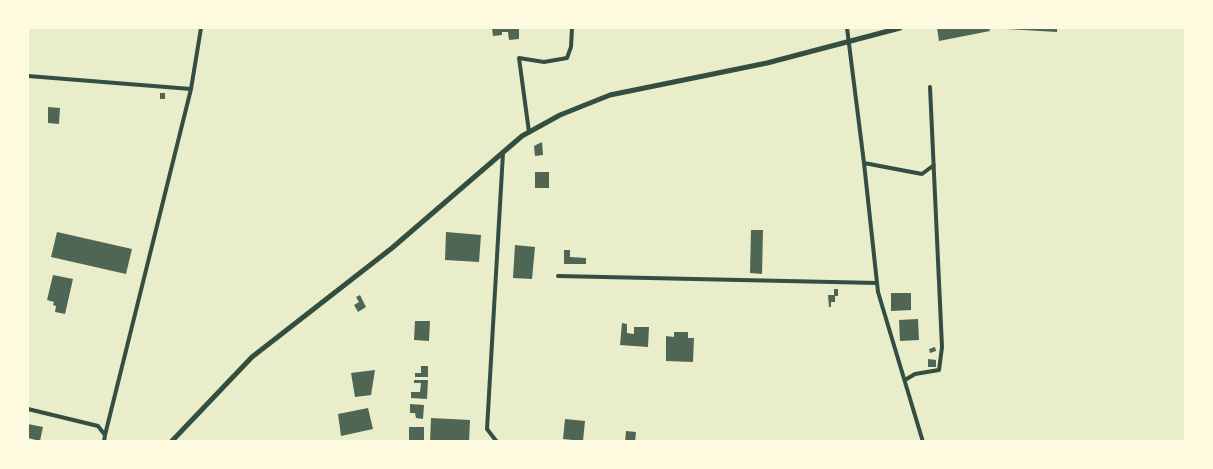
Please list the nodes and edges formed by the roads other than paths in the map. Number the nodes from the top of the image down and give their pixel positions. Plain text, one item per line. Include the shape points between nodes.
1 (202, 28) edge
2 (572, 28) edge
3 (847, 28) edge
4 (900, 28) edge
5 (849, 40) junction
6 (28, 76) edge
7 (930, 87) dead end
8 (191, 88) junction
9 (529, 132) junction
10 (503, 152) junction
11 (864, 163) junction
12 (934, 165) junction
13 (558, 276) dead end
14 (877, 283) junction
15 (905, 380) junction
16 (28, 409) edge
17 (105, 435) junction
18 (104, 442) edge
19 (172, 442) edge
20 (497, 442) edge
21 (924, 442) edge

1 - 8 street
2 - 9 street via 567,58 544,62 519,58
3 - 5 street
4 - 5 street
5 - 9 street via 766,63 610,95 560,115
5 - 11 street
6 - 8 street
7 - 12 street
8 - 17 street
9 - 10 street
10 - 19 street via 392,248 252,357
10 - 20 street via 488,429
11 - 12 street via 922,174
11 - 14 street
12 - 15 street via 942,347 940,370 915,374
13 - 14 street
14 - 15 street
15 - 21 street
16 - 17 street via 98,426
17 - 18 street

